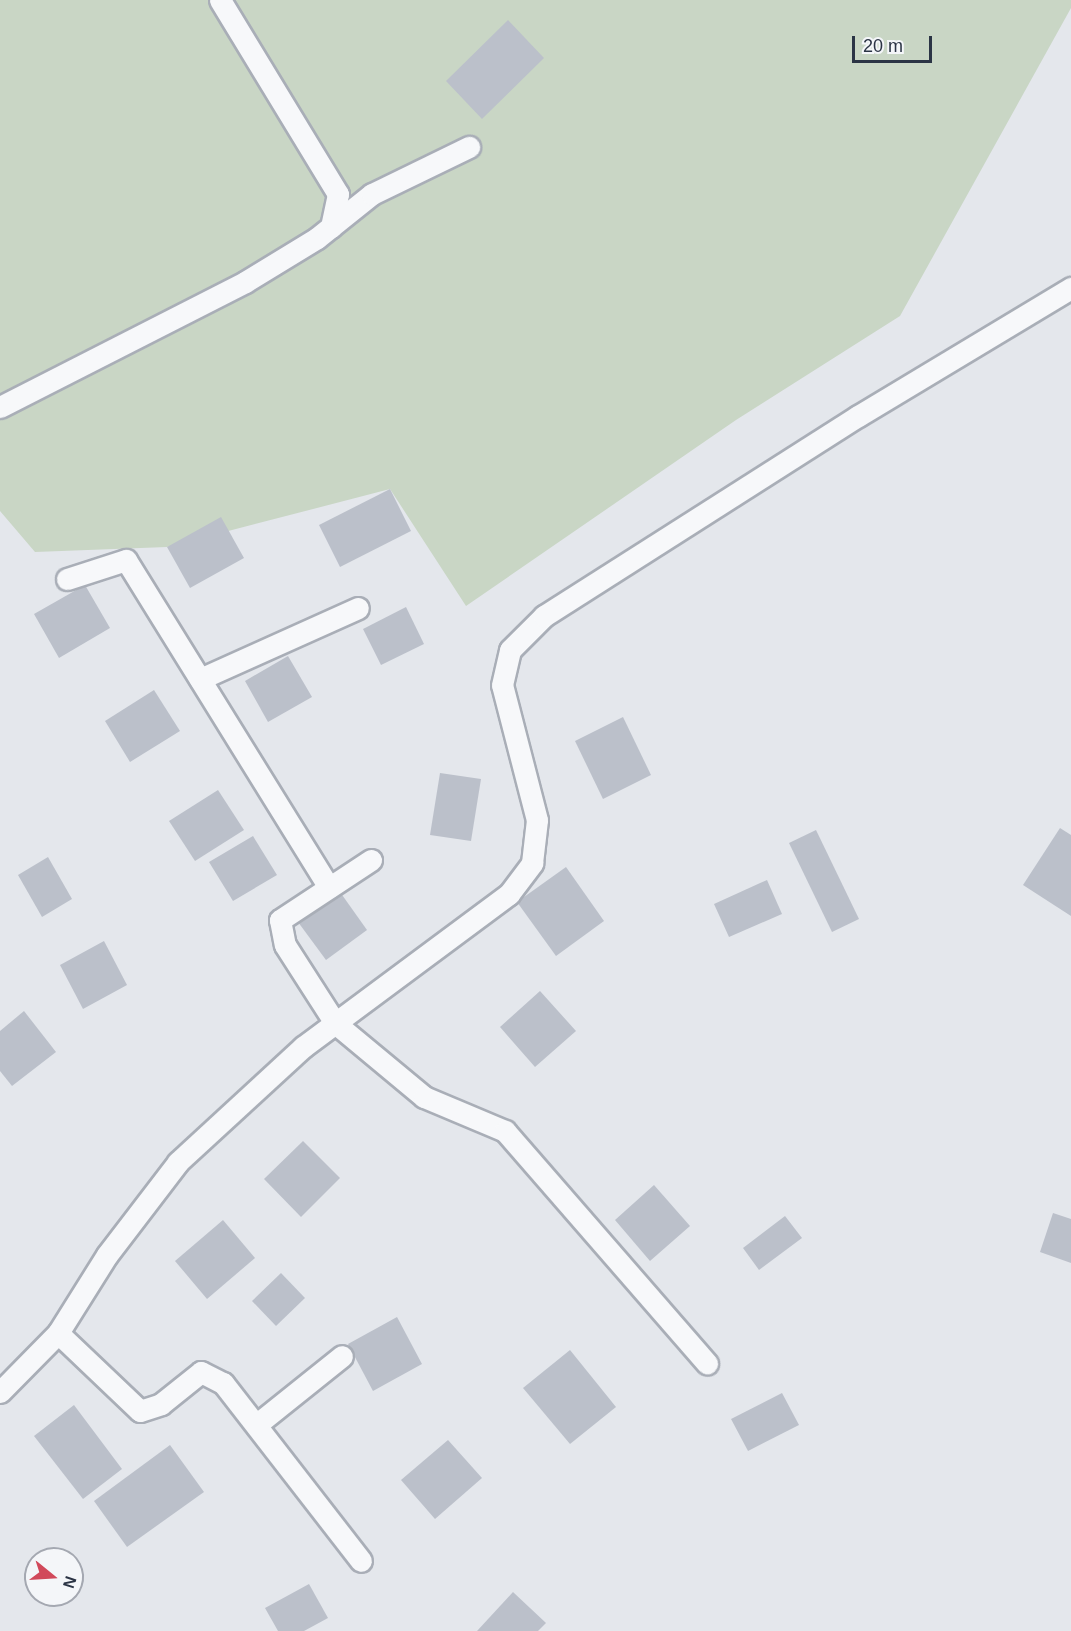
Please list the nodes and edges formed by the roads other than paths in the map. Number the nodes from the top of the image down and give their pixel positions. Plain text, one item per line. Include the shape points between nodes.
1 (220, 0) edge
2 (469, 147) dead end
3 (331, 226) junction
4 (1071, 288) edge
5 (0, 407) edge
6 (67, 579) dead end
7 (358, 608) dead end
8 (200, 679) junction
9 (371, 860) dead end
10 (329, 887) junction
11 (335, 1023) junction
12 (58, 1333) junction
13 (342, 1356) dead end
14 (707, 1363) dead end
15 (0, 1392) edge
16 (256, 1425) junction
17 (362, 1561) dead end

1 - 3 street via 338,194
2 - 3 street via 372,194
3 - 5 street via 245,282
4 - 11 street via 848,422 544,616 510,650 502,685 537,820 532,863 509,894
6 - 8 street via 126,560
7 - 8 street
8 - 10 street
9 - 10 street
10 - 11 street via 280,920 285,945
11 - 12 street via 303,1047 178,1162 107,1255
11 - 14 street via 424,1097 506,1131
12 - 15 street
12 - 16 street via 140,1411 160,1404 201,1372 222,1383
13 - 16 street
16 - 17 street

